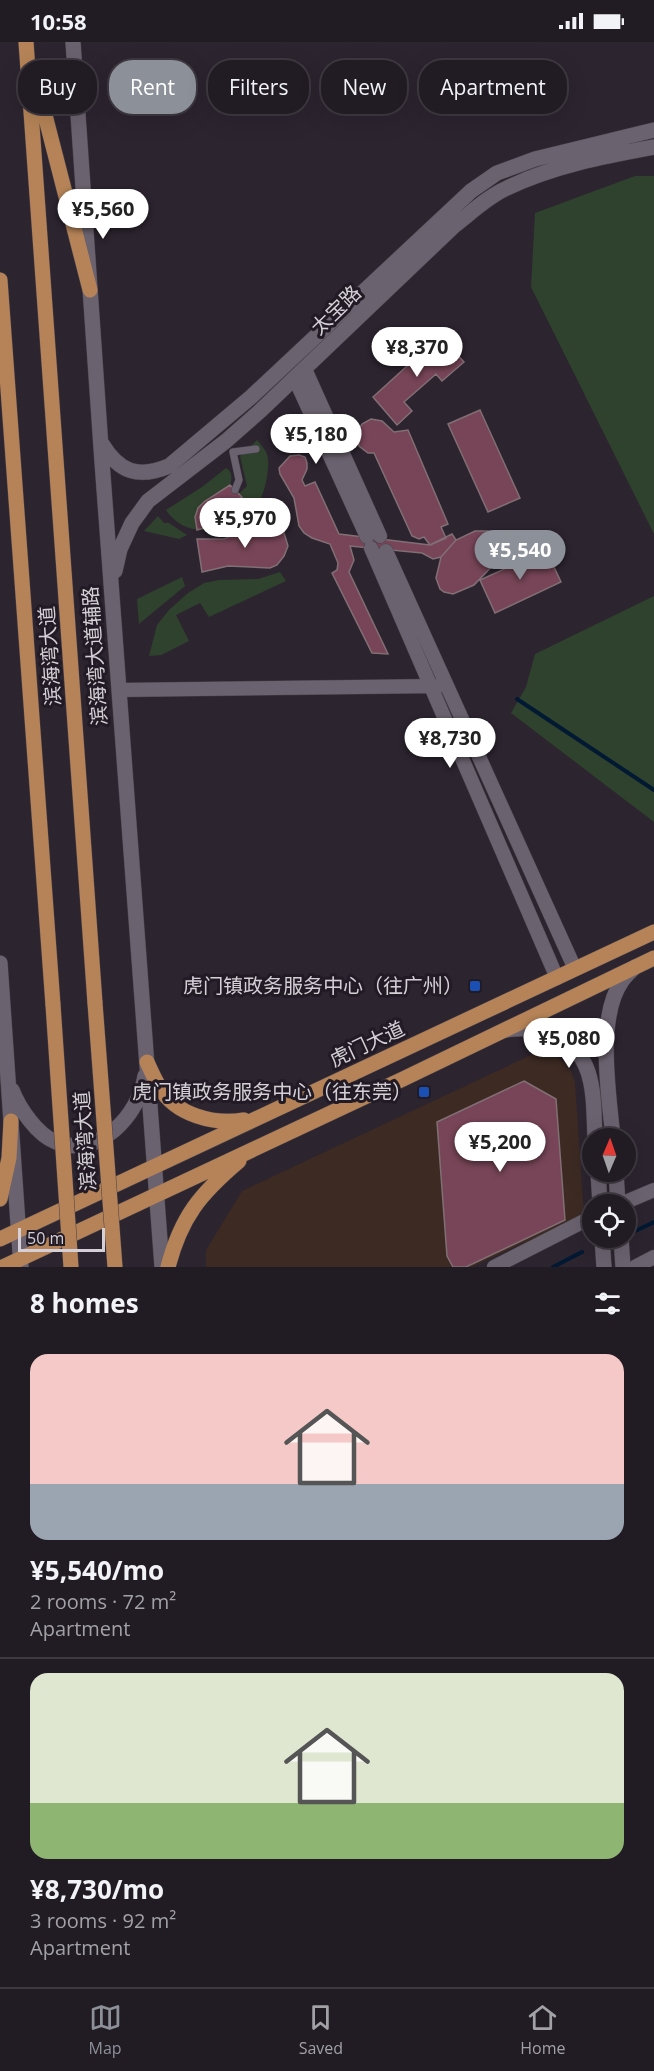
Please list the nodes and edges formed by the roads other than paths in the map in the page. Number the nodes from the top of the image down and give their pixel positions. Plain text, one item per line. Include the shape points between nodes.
1 (26, 42) edge
2 (73, 42) edge
3 (654, 130) edge
4 (654, 147) edge
5 (0, 280) edge
6 (90, 290) junction
7 (300, 374) junction
8 (100, 441) junction
9 (256, 449) dead end
10 (235, 490) dead end
11 (386, 551) dead end
12 (111, 586) junction
13 (431, 686) junction
14 (447, 686) junction
15 (119, 690) junction
16 (654, 926) edge
17 (654, 932) edge
18 (638, 940) junction
19 (647, 961) edge
20 (0, 963) edge
21 (575, 969) junction
22 (557, 978) junction
23 (503, 1031) junction
24 (147, 1062) junction
25 (5, 1070) edge
26 (259, 1117) junction
27 (11, 1121) junction
28 (594, 1128) edge
29 (612, 1128) edge
30 (255, 1148) junction
31 (154, 1166) junction
32 (654, 1190) edge
33 (156, 1194) junction
34 (636, 1197) edge
35 (0, 1199) edge
36 (582, 1222) edge
37 (19, 1230) junction
38 (0, 1239) edge
39 (603, 1248) edge
40 (622, 1248) edge
41 (654, 1257) edge
42 (21, 1263) edge
43 (3, 1267) edge
44 (70, 1267) edge
45 (115, 1267) edge
46 (162, 1267) edge
47 (168, 1267) edge
48 (494, 1267) edge
49 (604, 1267) edge
50 (623, 1267) edge
51 (635, 1267) edge

1 - 6 main road
1 - 45 main road, 滨海湾大道, bridge
2 - 6 main road, 滨海湾大道辅路
3 - 8 main road, 太宝路 via 535,159 497,173 471,191 251,398 169,466 155,472 125,470
4 - 7 main road, 太宝路 via 540,174 505,189 454,226
5 - 44 main road, 滨海湾大道, bridge
6 - 8 main road, 滨海湾大道辅路
7 - 12 main road, 太宝路 via 226,441 148,501 120,549
7 - 13 street
8 - 12 main road, 滨海湾大道辅路
9 - 10 lane via 233,452 239,480
11 - 14 street
12 - 15 main road, 滨海湾大道辅路
13 - 14 street
13 - 15 street
13 - 22 street
14 - 21 street
15 - 24 main road, 滨海湾大道辅路
16 - 18 main road
17 - 18 main road, 虎门大道
18 - 21 main road, 虎门大道
19 - 23 main road
19 - 29 main road via 622,981 607,1021
20 - 25 main road
21 - 22 main road, 虎门大道
22 - 26 main road, 虎门大道
23 - 28 main road via 539,1030 576,1049 586,1064 592,1089
23 - 30 main road
24 - 25 main road via 143,1087 123,1122 110,1134 76,1145 55,1142 28,1119 16,1102
24 - 26 main road via 160,1089 177,1108 203,1118 231,1122
24 - 31 main road, 滨海湾大道辅路
25 - 27 main road
26 - 31 main road, 虎门大道
27 - 35 main road via 9,1158
27 - 37 main road
30 - 33 main road
30 - 47 main road via 219,1177 190,1210
31 - 33 main road, 滨海湾大道辅路
31 - 37 main road, 虎门大道
32 - 34 street
33 - 42 main road
33 - 46 main road, 滨海湾大道辅路
36 - 48 street
37 - 38 main road, 虎门大道
37 - 42 main road
39 - 49 main road
40 - 50 main road
41 - 51 street
42 - 43 main road

